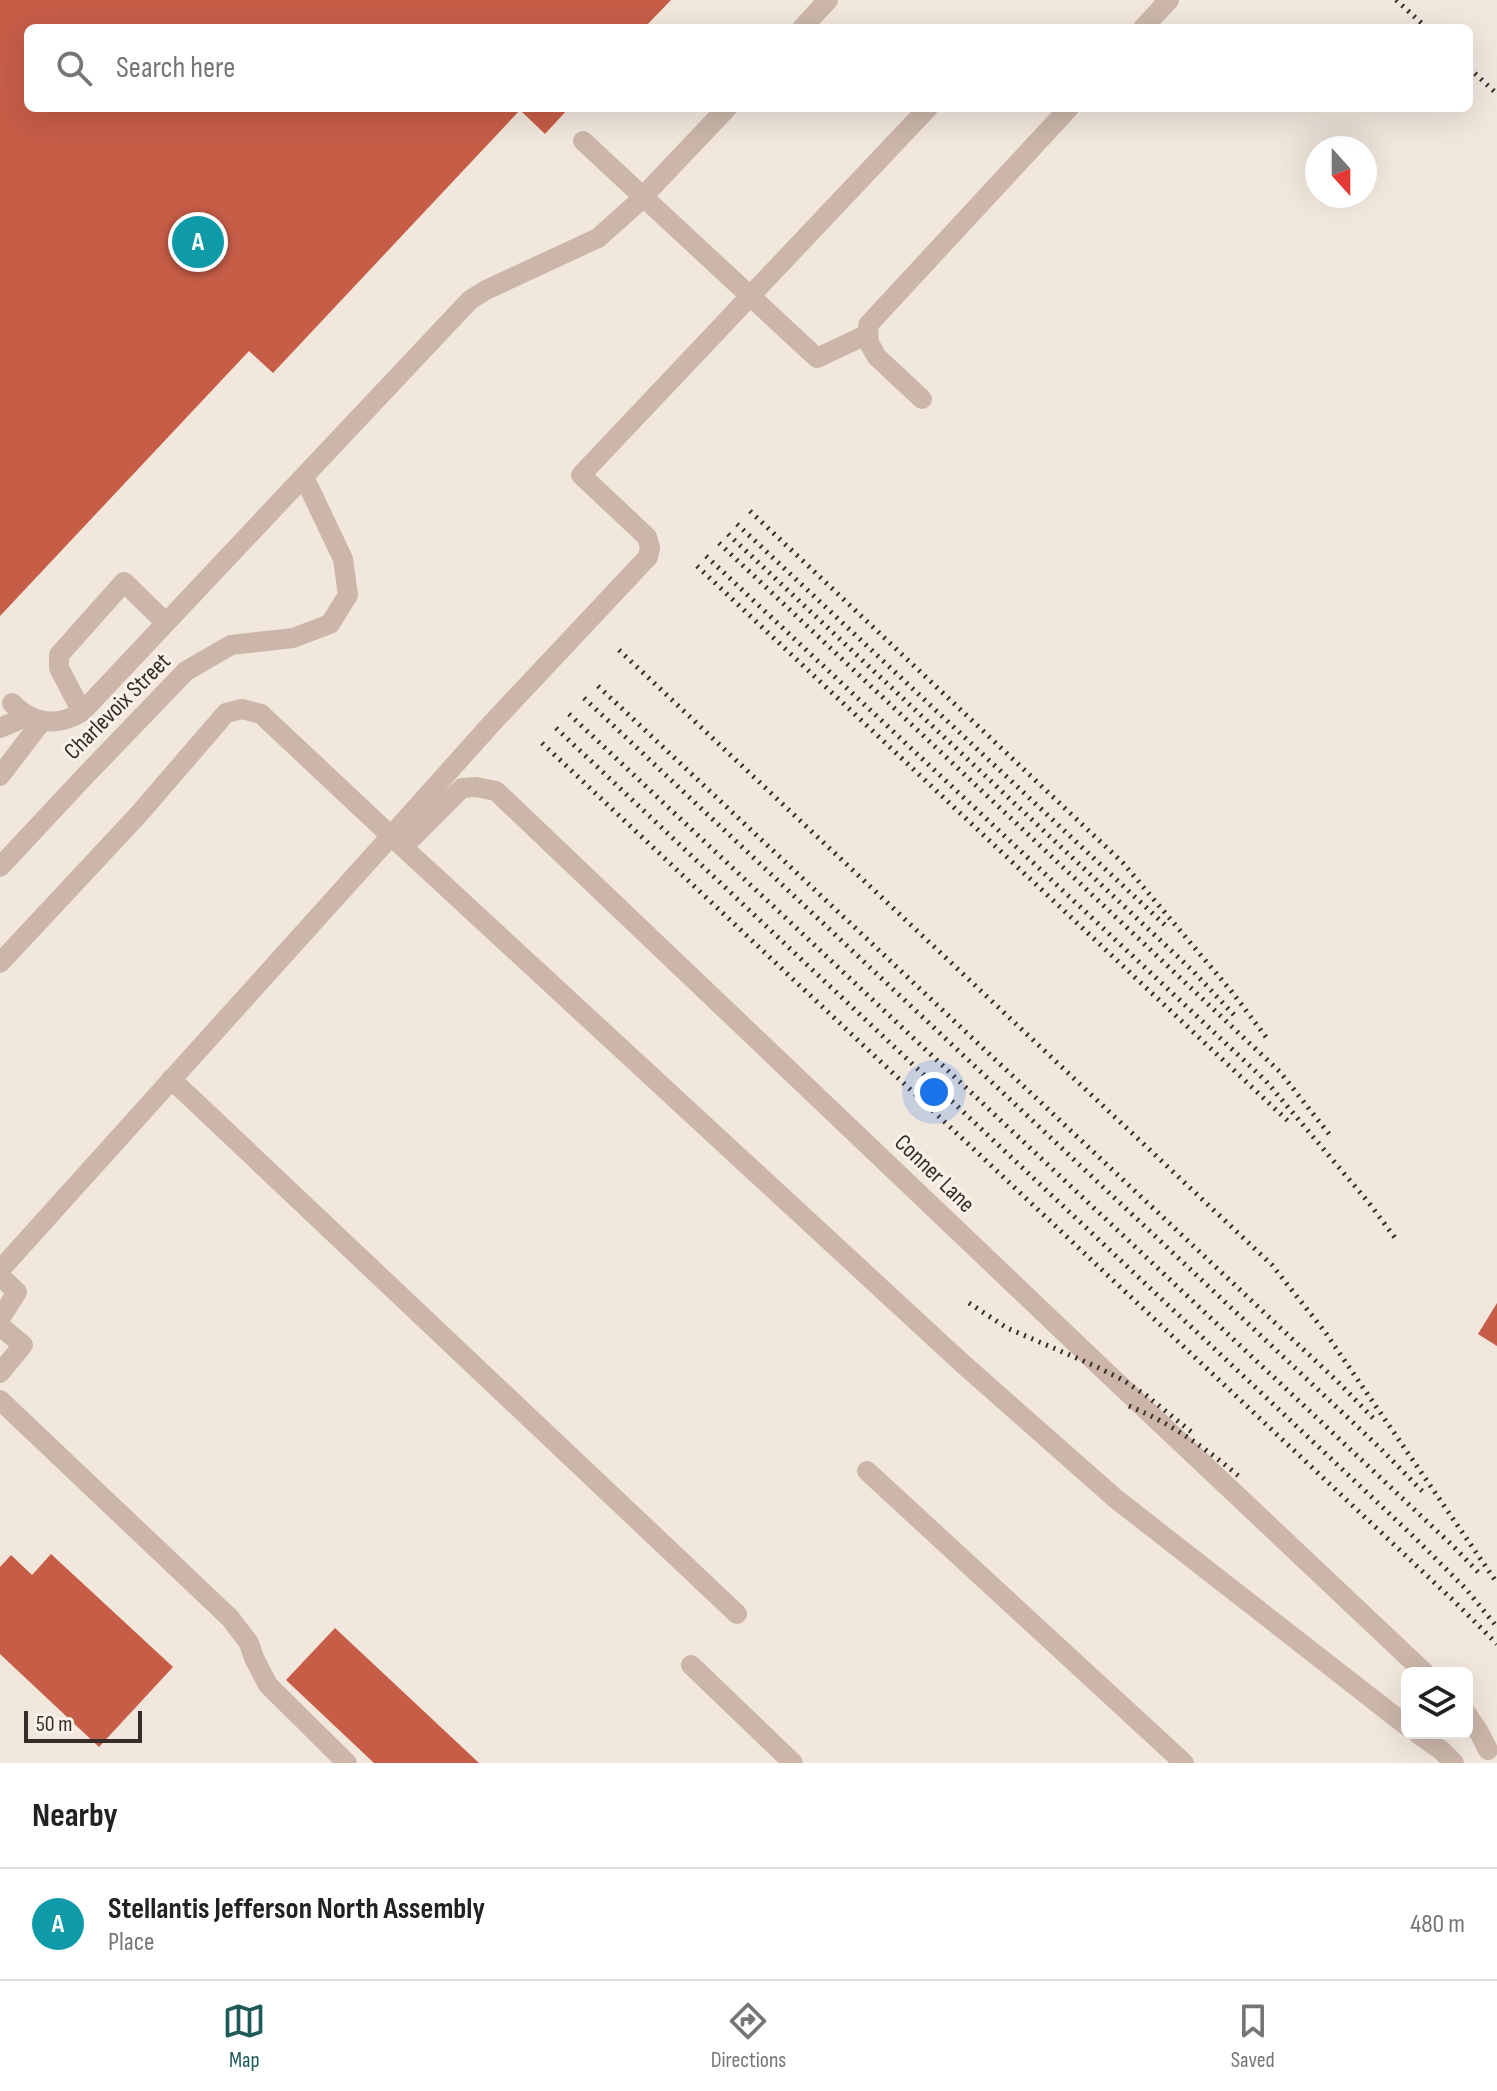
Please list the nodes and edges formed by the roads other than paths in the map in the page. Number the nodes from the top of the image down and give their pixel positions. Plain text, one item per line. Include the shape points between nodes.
1 (828, 0) edge
2 (1169, 0) edge
3 (806, 24) edge
4 (1147, 24) edge
5 (723, 112) edge
6 (924, 112) edge
7 (1065, 112) edge
8 (583, 141) dead end
9 (750, 296) junction
10 (868, 334) junction
11 (922, 399) dead end
12 (304, 477) junction
13 (166, 623) junction
14 (82, 712) junction
15 (27, 713) junction
16 (0, 728) edge
17 (0, 776) edge
18 (397, 842) junction
19 (0, 867) edge
20 (0, 963) edge
21 (171, 1079) junction
22 (0, 1273) edge
23 (0, 1319) edge
24 (0, 1326) edge
25 (0, 1373) edge
26 (0, 1400) edge
27 (867, 1471) dead end
28 (737, 1614) dead end
29 (691, 1665) dead end
30 (1419, 1667) edge
31 (1401, 1721) edge
32 (1473, 1723) edge
33 (1425, 1739) edge
34 (1488, 1750) dead end
35 (347, 1763) edge
36 (793, 1763) edge
37 (1184, 1763) edge
38 (1454, 1763) edge

1 - 3 street
2 - 4 street
5 - 12 street, bridge via 598,238 470,300
6 - 9 street
7 - 10 street via 868,325
8 - 9 street
9 - 10 street via 817,358
9 - 18 street via 581,475 647,537 648,557 493,722
10 - 11 street via 877,357
12 - 13 street
12 - 19 street, Charlevoix Street via 343,559 348,595 330,624 293,638 231,645 186,671
13 - 14 street
13 - 14 street via 124,582 59,655 59,668
14 - 15 street via 56,722
15 - 16 street
15 - 17 street
18 - 20 street via 261,714 242,709 226,713
18 - 21 street
18 - 30 street, Conner Lane via 462,788 496,791
18 - 31 street via 1116,1499
21 - 22 street
21 - 28 street
22 - 23 street via 17,1292
24 - 25 street via 23,1345
26 - 35 street via 230,1618 249,1643 268,1685
27 - 37 street
29 - 36 street
32 - 34 street
33 - 38 street

